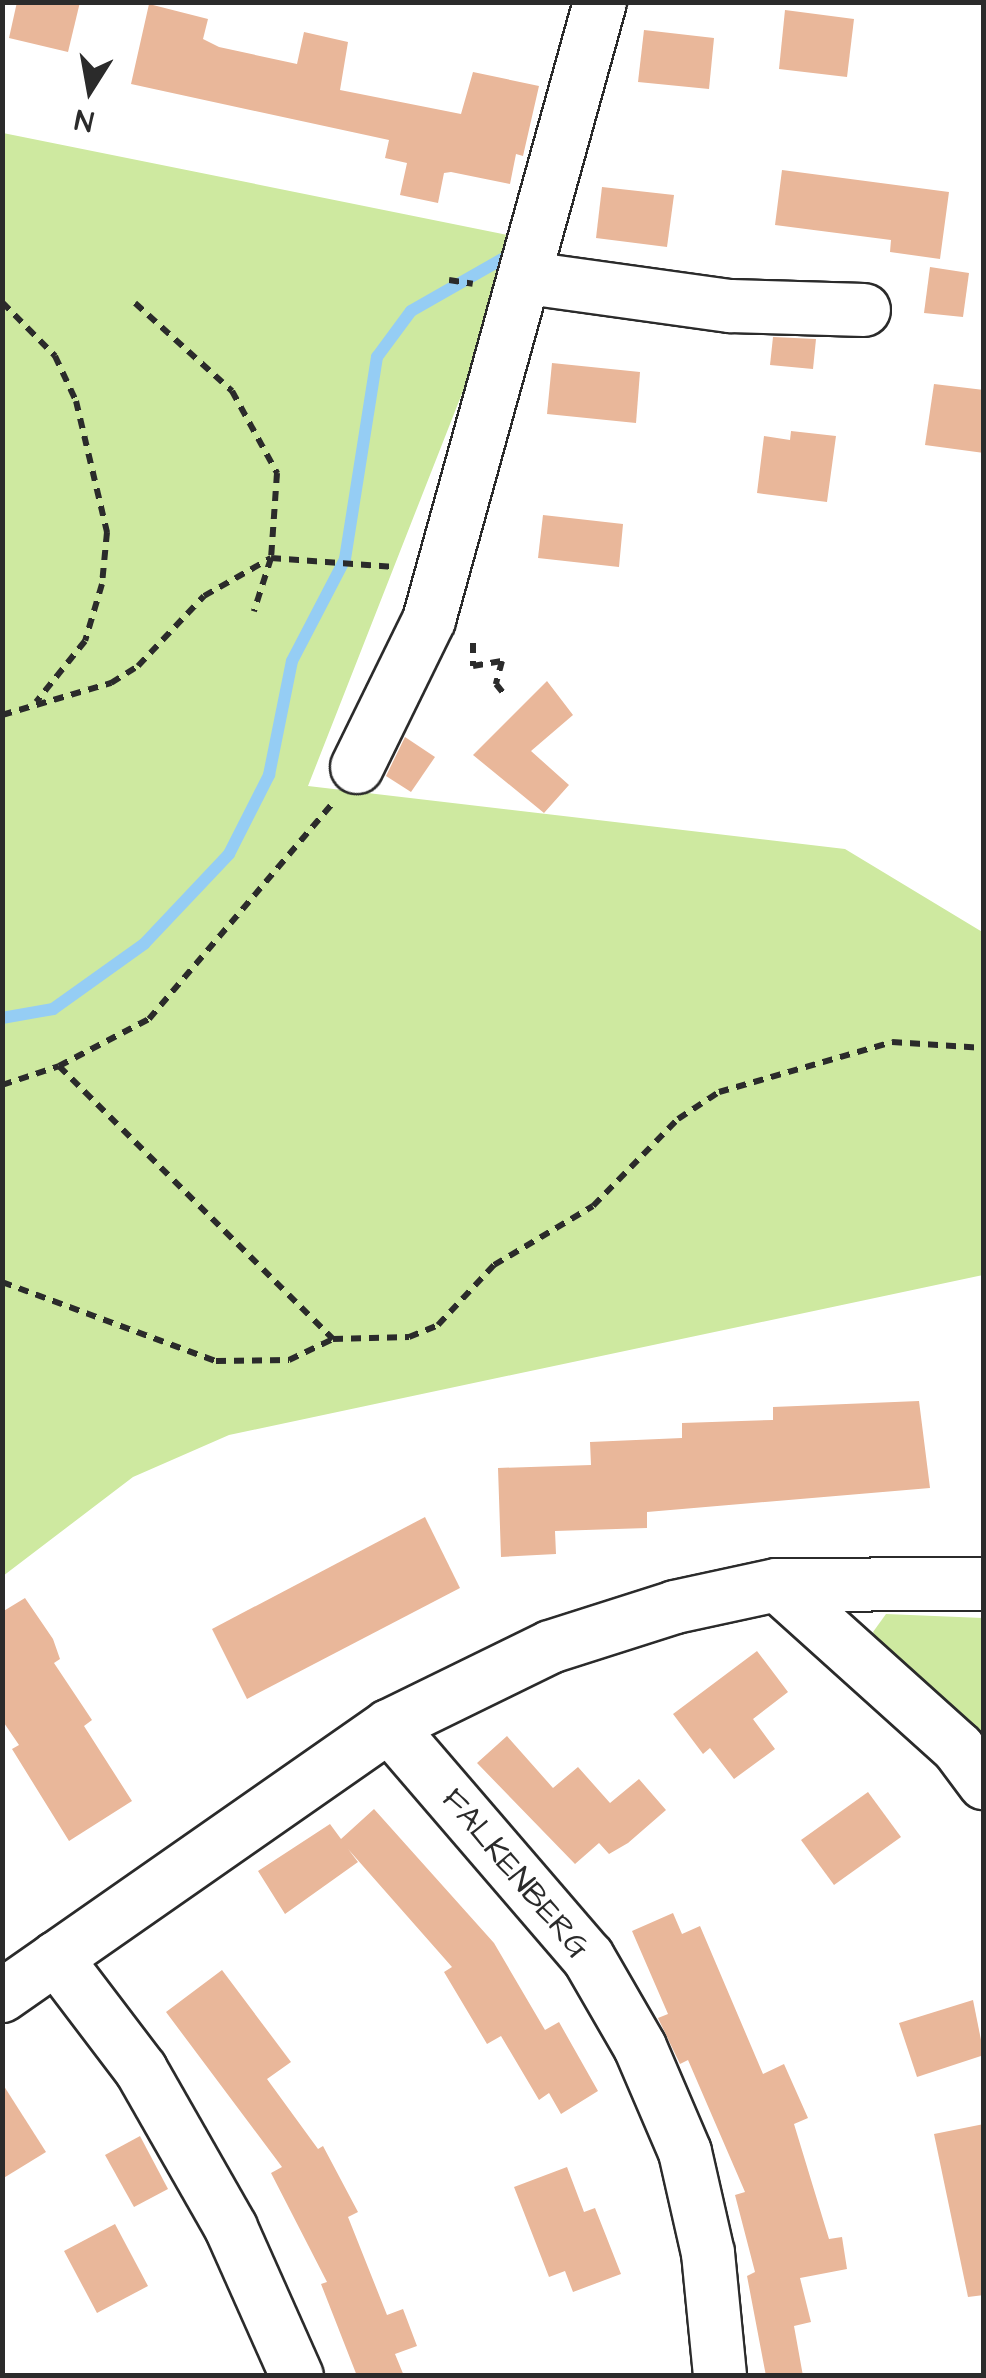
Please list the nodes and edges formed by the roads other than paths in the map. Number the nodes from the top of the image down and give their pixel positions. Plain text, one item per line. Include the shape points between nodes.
1 (600, 2) edge
2 (528, 278) junction
3 (864, 310) dead end
4 (357, 768) road end
5 (984, 1584) edge
6 (778, 1585) junction
7 (389, 1726) junction
8 (984, 1783) edge
9 (56, 1958) junction
10 (2, 1996) edge
11 (296, 2376) edge
12 (720, 2376) edge

1 - 2 street
2 - 3 street via 731,306
2 - 4 street via 436,597
5 - 6 street
6 - 7 street via 675,1606 550,1647
6 - 8 street via 958,1748
7 - 9 street
7 - 12 street, FALKENBERG via 577,1943 640,2048 685,2152 708,2252
9 - 10 street
9 - 11 street via 141,2070 231,2228

